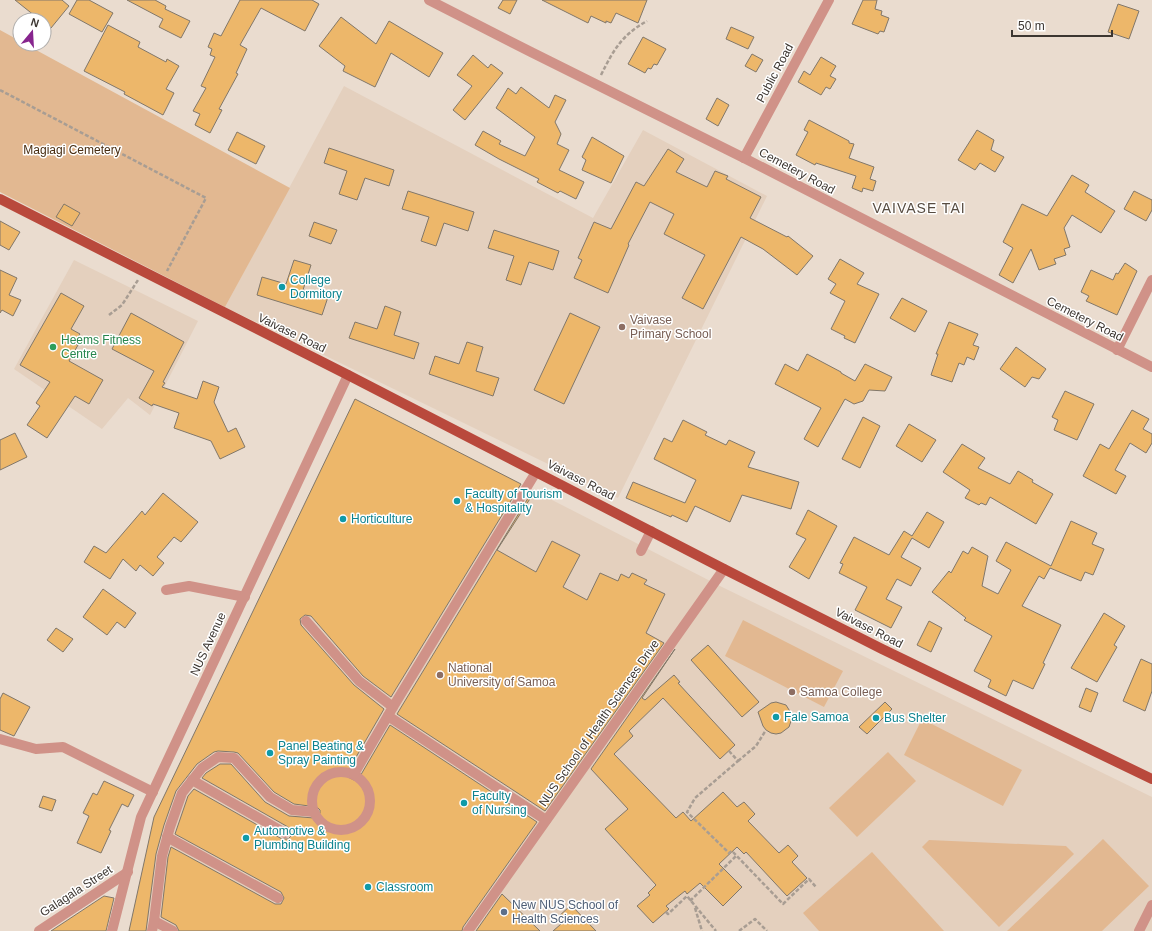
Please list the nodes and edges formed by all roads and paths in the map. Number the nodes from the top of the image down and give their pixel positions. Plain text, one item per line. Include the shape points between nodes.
1 (829, 0) edge
2 (435, 1) edge
3 (648, 21) dead end
4 (596, 85) junction
5 (0, 90) edge
6 (744, 158) junction
7 (0, 200) edge
8 (143, 273) junction
9 (1152, 280) edge
10 (161, 282) junction
11 (108, 315) dead end
12 (1117, 350) junction
13 (1152, 367) edge
14 (348, 375) junction
15 (536, 472) junction
16 (651, 531) junction
17 (641, 551) dead end
18 (724, 569) junction
19 (166, 590) dead end
20 (245, 597) junction
21 (306, 621) dead end
22 (391, 711) junction
23 (766, 730) dead end
24 (0, 739) edge
25 (729, 751) dead end
26 (738, 761) junction
27 (354, 774) junction
28 (1152, 779) edge
29 (192, 780) junction
30 (153, 792) junction
31 (314, 812) junction
32 (546, 820) junction
33 (285, 833) dead end
34 (167, 837) junction
35 (736, 856) junction
36 (128, 872) junction
37 (816, 887) dead end
38 (278, 898) dead end
39 (690, 901) junction
40 (1152, 905) edge
41 (695, 907) junction
42 (666, 912) dead end
43 (153, 926) edge
44 (39, 931) edge
45 (112, 931) edge
46 (173, 931) edge
47 (468, 931) edge
48 (702, 931) edge
49 (716, 931) edge
50 (739, 931) edge
51 (767, 931) edge
52 (1139, 931) edge

1 - 6 street, Public Road
2 - 4 street, Cemetery Road
3 - 4 path via 634,29 619,43
4 - 6 street, Cemetery Road
5 - 10 path via 206,198
6 - 12 street, Cemetery Road
7 - 8 main road, Vaivase Road
8 - 10 main road, Vaivase Road
8 - 11 path via 122,305
9 - 12 street
10 - 14 main road, Vaivase Road
12 - 13 street, Cemetery Road
14 - 15 main road, Vaivase Road
14 - 20 street, NUS Avenue
15 - 16 main road, Vaivase Road
15 - 22 street
16 - 17 street
16 - 18 main road, Vaivase Road
18 - 28 main road, Vaivase Road via 926,671
18 - 32 street, NUS School of Health Sciences Drive
19 - 20 street via 189,586
20 - 30 street, NUS Avenue
21 - 22 street via 359,682
22 - 27 street
22 - 32 street
23 - 26 path via 756,746
24 - 30 street via 36,749 63,747
25 - 26 path
26 - 35 path via 695,798 687,812 729,853 732,851
27 - 31 street via 333,773 324,778 313,794
27 - 31 street via 366,785 371,802 369,811 358,826 348,830 329,828 320,822
29 - 31 street via 202,768 218,757 234,758 270,797 292,810
29 - 33 street
29 - 34 street via 182,793
30 - 36 street, NUS Avenue via 141,818
32 - 47 street, NUS School of Health Sciences Drive
34 - 38 street
34 - 43 street
35 - 37 path via 783,904 809,879
35 - 39 path
36 - 44 street, Galagala Street
36 - 45 street, NUS Avenue
39 - 41 path
39 - 42 path via 687,896 668,914
40 - 52 street
41 - 48 path
41 - 49 path
43 - 46 street
50 - 51 path via 756,919

